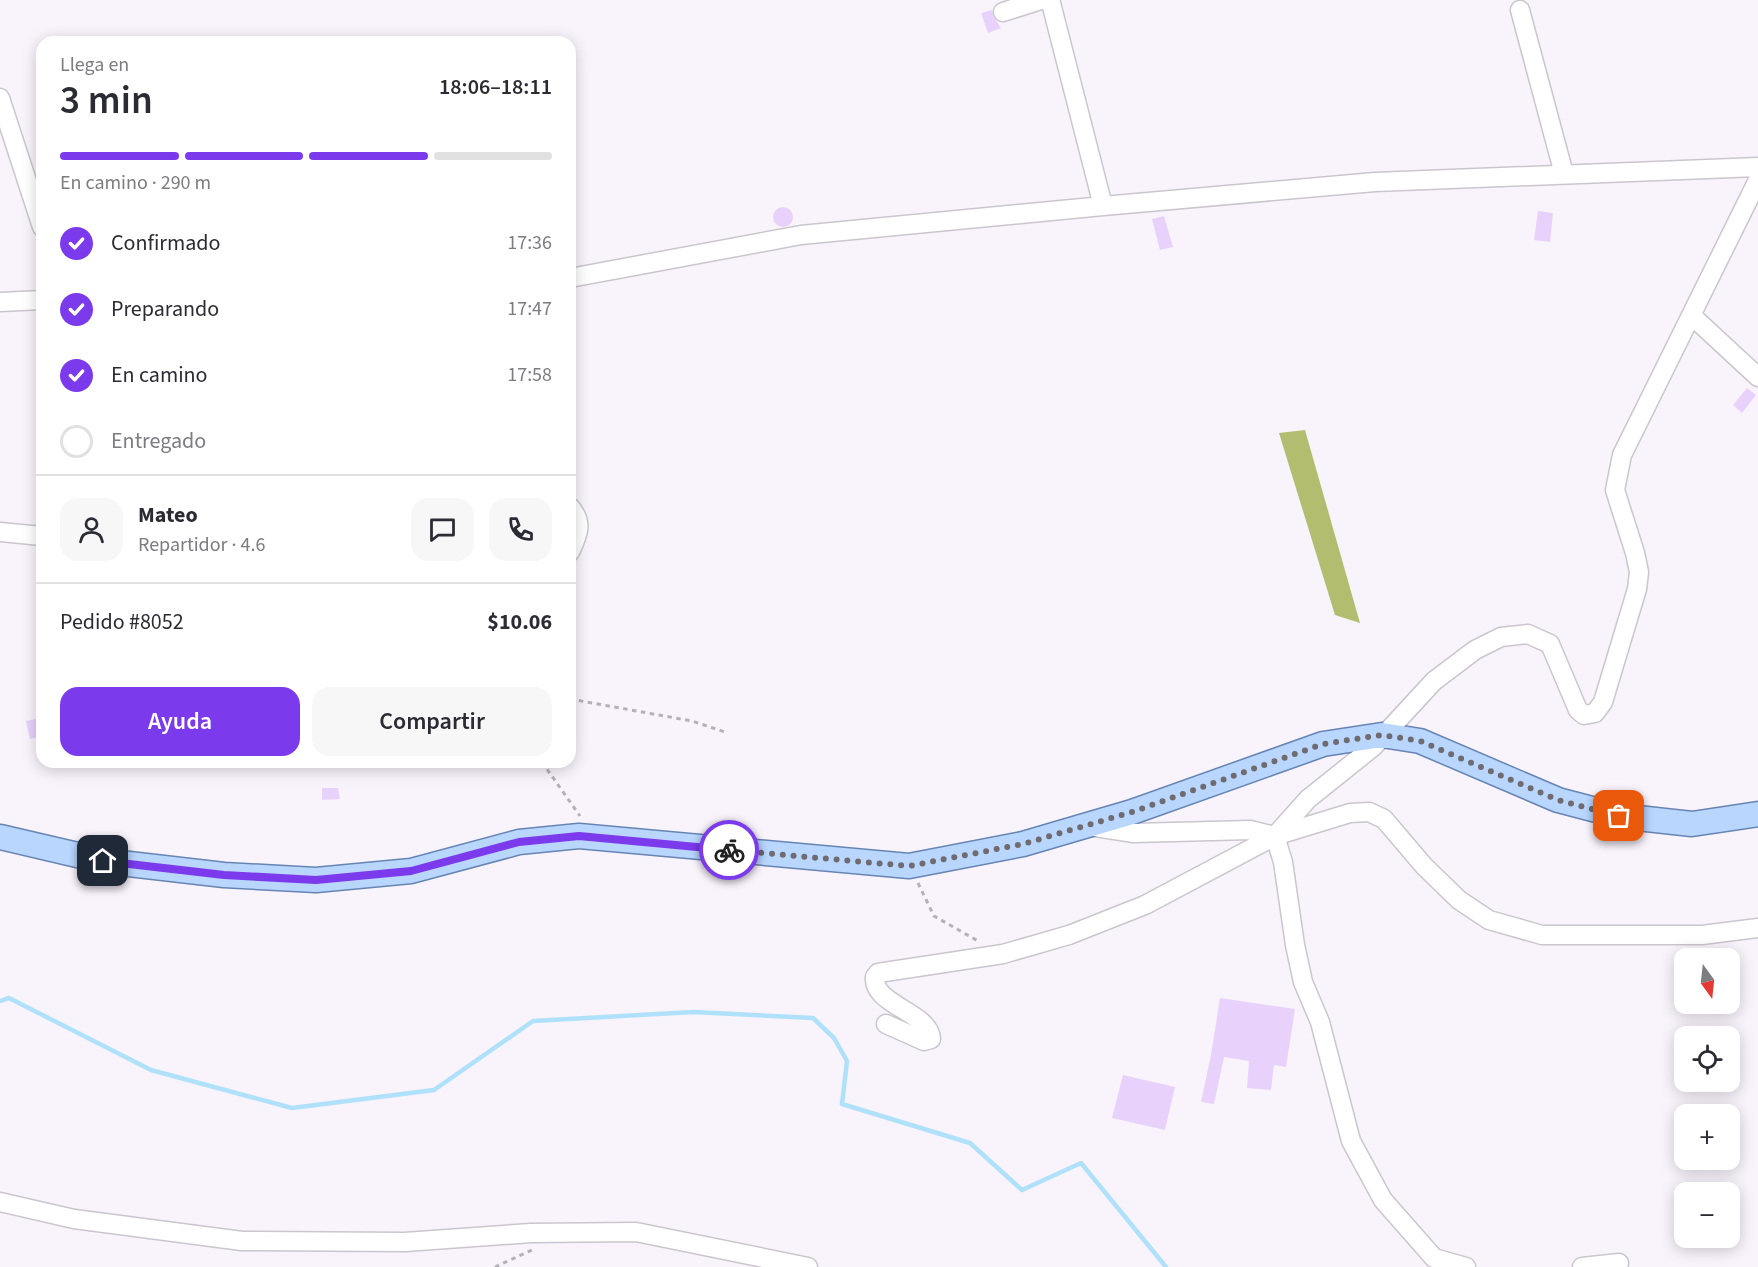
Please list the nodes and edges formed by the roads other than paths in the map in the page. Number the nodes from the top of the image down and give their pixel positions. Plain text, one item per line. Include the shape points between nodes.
1 (1043, 0) edge
2 (1520, 10) dead end
3 (1004, 12) dead end
4 (0, 98) edge
5 (1758, 167) edge
6 (1564, 174) junction
7 (1758, 180) edge
8 (1103, 206) junction
9 (36, 208) edge
10 (576, 277) edge
11 (36, 300) edge
12 (0, 302) edge
13 (1691, 315) junction
14 (1758, 377) edge
15 (576, 514) edge
16 (0, 532) edge
17 (36, 535) edge
18 (576, 538) edge
19 (1382, 735) junction
20 (1758, 814) edge
21 (1086, 826) junction
22 (1275, 836) junction
23 (0, 837) edge
24 (1758, 928) edge
25 (886, 1024) dead end
26 (0, 1202) edge
27 (1619, 1263) dead end
28 (808, 1267) edge
29 (1466, 1267) edge
30 (1582, 1267) edge

1 - 3 street
1 - 8 street via 1051,3
2 - 6 street
4 - 9 street
5 - 6 street
6 - 8 street via 1375,182
7 - 13 street
8 - 10 street via 801,235
11 - 12 street
13 - 14 street
13 - 19 street via 1622,454 1616,478 1615,490 1639,572 1603,702 1594,713 1584,715 1578,710 1550,644 1528,634 1501,637 1475,650 1434,681
15 - 18 street via 580,528
16 - 17 street
19 - 20 main road via 1420,741 1558,800 1619,816 1692,824
19 - 21 main road via 1323,744
19 - 22 street via 1308,799
21 - 22 street via 1134,832 1250,830
21 - 23 main road via 1023,844 909,866 579,836 519,842 411,871 316,880 224,875 103,861
22 - 24 street via 1350,813 1369,812 1384,819 1459,900 1489,920 1542,935 1702,935
22 - 25 street via 1145,905 1069,935 1003,954 879,973 874,977 876,987 921,1022 931,1039 924,1041
22 - 29 street via 1303,982 1320,1022 1351,1141 1383,1200 1434,1258
26 - 28 street via 74,1219 242,1241 405,1242 531,1233 636,1232
27 - 30 street

